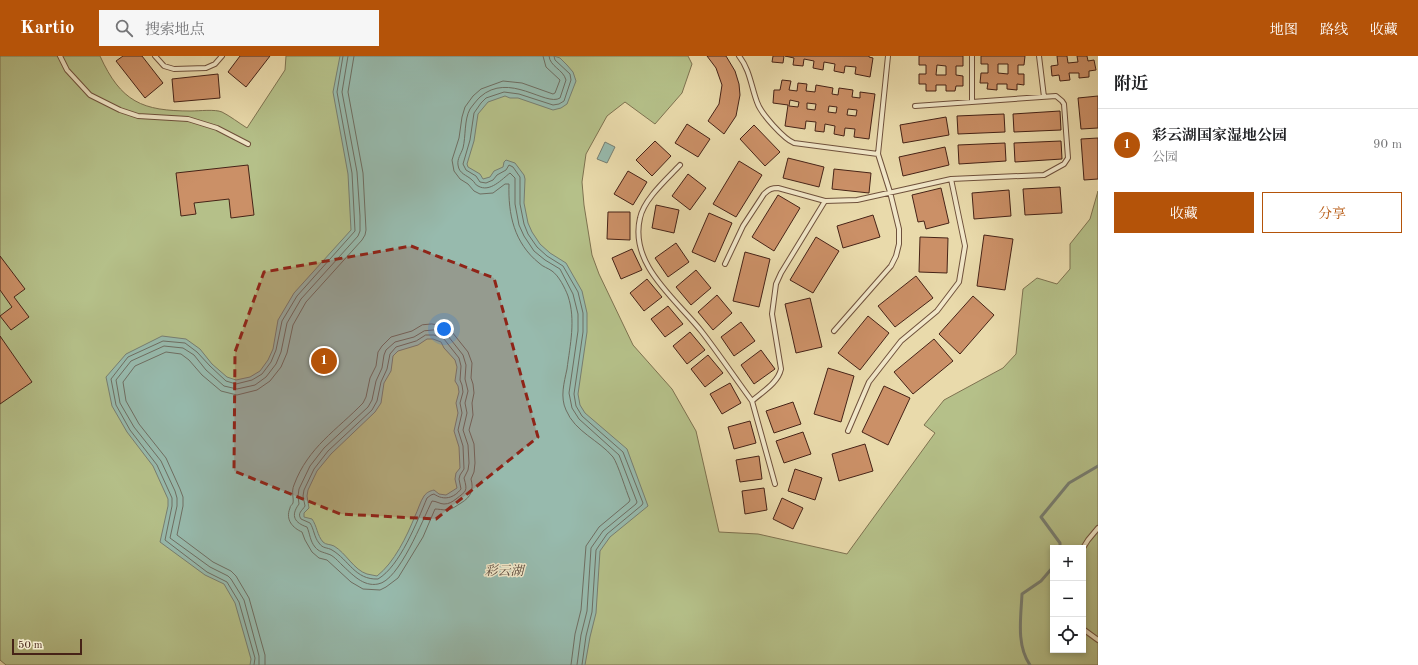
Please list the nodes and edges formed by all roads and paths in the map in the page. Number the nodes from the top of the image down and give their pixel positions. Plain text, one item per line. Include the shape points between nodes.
1 (60, 56) edge
2 (155, 56) edge
3 (222, 56) edge
4 (740, 56) edge
5 (972, 56) edge
6 (1039, 56) edge
7 (888, 57) edge
8 (1044, 97) junction
9 (972, 102) junction
10 (916, 106) dead end
11 (248, 144) dead end
12 (878, 154) junction
13 (680, 165) dead end
14 (951, 179) junction
15 (890, 192) junction
16 (825, 201) junction
17 (725, 264) dead end
18 (834, 331) dead end
19 (752, 401) junction
20 (848, 431) dead end
21 (774, 484) dead end
22 (1098, 528) edge
23 (1085, 545) edge
24 (1086, 630) edge
25 (1098, 640) edge

1 - 11 lane via 67,70 90,95 120,110 138,116 188,119 217,128
2 - 3 lane via 164,66 174,69 206,68 215,64
4 - 12 lane via 748,70 757,104 789,141
5 - 9 lane
6 - 8 lane
7 - 12 lane
8 - 9 lane
8 - 14 lane via 1056,96 1064,104 1068,158 1064,164 1049,174 1039,176
9 - 10 lane
12 - 15 lane
13 - 19 lane via 642,210 640,247 648,267 658,282 701,330
14 - 15 lane
14 - 20 lane via 965,246 959,282 937,311 901,341 869,382
15 - 16 lane via 857,200
15 - 18 lane via 899,229 896,256 891,266
16 - 17 lane via 778,188 768,190 743,226
16 - 19 lane via 776,284 772,314 780,374
19 - 21 lane
22 - 23 lane
24 - 25 lane

